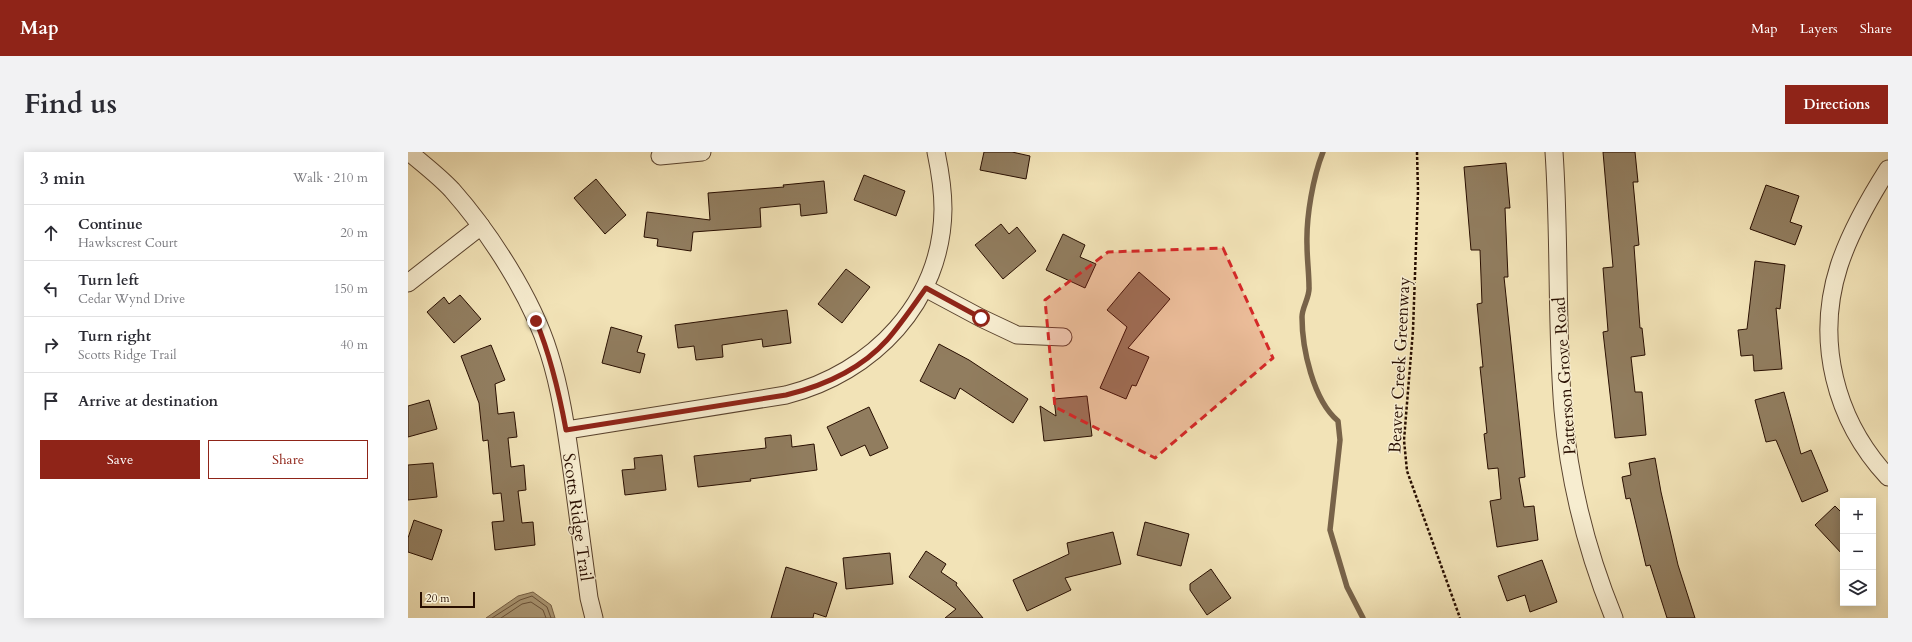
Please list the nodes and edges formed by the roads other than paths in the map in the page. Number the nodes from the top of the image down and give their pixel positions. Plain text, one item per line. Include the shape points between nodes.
1 (409, 152) edge
2 (702, 152) edge
3 (936, 152) edge
4 (1554, 152) edge
5 (660, 156) dead end
6 (1888, 168) edge
7 (481, 226) junction
8 (408, 283) edge
9 (926, 288) junction
10 (1063, 337) dead end
11 (566, 430) junction
12 (1888, 477) edge
13 (594, 618) edge
14 (1614, 618) edge

1 - 7 street, Scotts Ridge Trail via 451,190
2 - 5 street
3 - 9 street via 942,179 943,210 940,238
4 - 14 street, Patterson Grove Road via 1558,231 1559,356 1568,449 1587,539
6 - 12 street via 1856,225 1839,267 1832,293 1829,345 1846,417 1875,464
7 - 8 street
7 - 11 street, Scotts Ridge Trail via 515,280 549,352
9 - 10 street via 1017,334
9 - 11 street via 886,341 865,360 810,389
11 - 13 street, Scotts Ridge Trail

